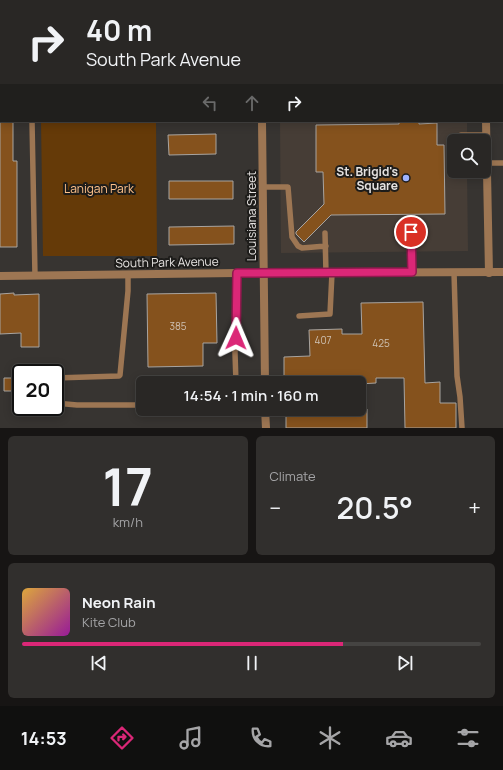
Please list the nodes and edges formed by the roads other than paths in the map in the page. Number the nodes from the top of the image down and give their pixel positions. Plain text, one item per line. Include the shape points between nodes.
1 (32, 122) edge
2 (262, 122) edge
3 (486, 122) edge
4 (486, 134) edge
5 (491, 163) edge
6 (503, 163) edge
7 (487, 178) edge
8 (263, 187) junction
9 (411, 232) dead end
10 (325, 233) dead end
11 (326, 246) junction
12 (412, 272) junction
13 (454, 272) junction
14 (503, 272) edge
15 (237, 273) junction
16 (264, 273) junction
17 (329, 273) junction
18 (489, 273) junction
19 (128, 274) junction
20 (0, 276) edge
21 (35, 276) junction
22 (299, 316) dead end
23 (236, 376) edge
24 (265, 376) edge
25 (64, 378) edge
26 (64, 404) edge
27 (136, 405) edge
28 (266, 416) edge
29 (266, 428) edge
30 (462, 428) edge

1 - 21 lane
2 - 8 street, Louisiana Street
3 - 4 street
5 - 6 lane
7 - 18 street
8 - 11 lane via 288,187 292,237 298,246
8 - 16 street, Louisiana Street
9 - 12 lane
10 - 11 lane
11 - 17 lane
12 - 13 street, South Park Avenue
12 - 17 street, South Park Avenue
13 - 18 street, South Park Avenue
13 - 30 lane
14 - 18 street, South Park Avenue
15 - 16 street, South Park Avenue
15 - 19 street, South Park Avenue
15 - 23 lane
16 - 17 street, South Park Avenue
16 - 24 street, Louisiana Street
17 - 22 lane via 330,314
19 - 21 street, South Park Avenue
19 - 25 lane via 120,375
20 - 21 street, South Park Avenue
26 - 27 lane
28 - 29 street

